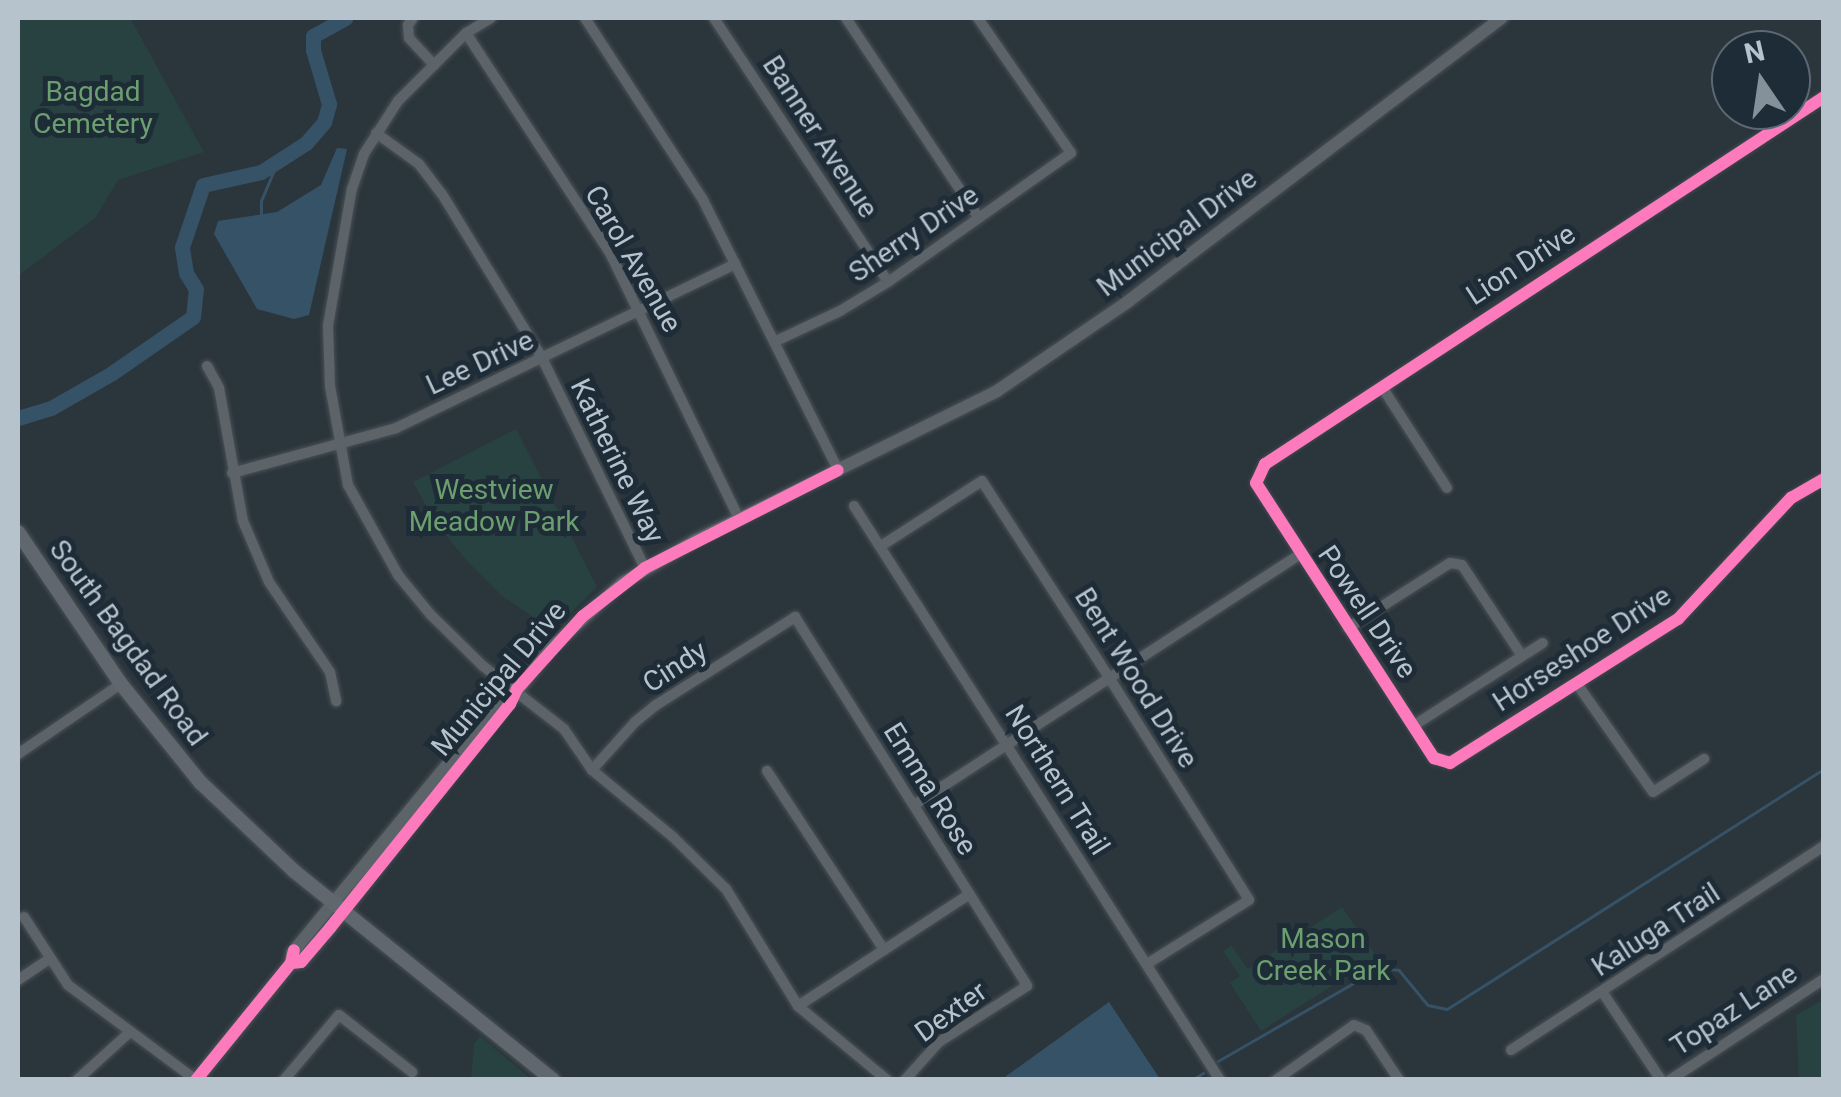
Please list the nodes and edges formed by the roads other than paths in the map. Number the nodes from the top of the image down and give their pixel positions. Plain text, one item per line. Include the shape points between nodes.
1 (413, 18) edge
2 (491, 18) edge
3 (584, 18) edge
4 (714, 18) edge
5 (846, 18) edge
6 (978, 18) edge
7 (1502, 18) edge
8 (466, 33) junction
9 (434, 65) junction
10 (1824, 97) edge
11 (376, 133) junction
12 (980, 218) junction
13 (736, 264) junction
14 (888, 282) junction
15 (640, 310) junction
16 (776, 341) junction
17 (542, 358) junction
18 (206, 366) dead end
19 (1382, 387) junction
20 (339, 445) junction
21 (838, 470) junction
22 (232, 473) junction
23 (1824, 479) edge
24 (1256, 483) joint
25 (1447, 488) dead end
26 (854, 506) dead end
27 (739, 519) junction
28 (18, 532) edge
29 (881, 546) junction
30 (1299, 555) junction
31 (645, 568) junction
32 (795, 617) joint
33 (1348, 628) junction
34 (1544, 643) dead end
35 (1522, 656) junction
36 (1110, 679) junction
37 (121, 684) junction
38 (1577, 684) junction
39 (517, 689) junction
40 (336, 701) dead end
41 (1413, 726) junction
42 (1008, 744) junction
43 (18, 754) edge
44 (1704, 759) dead end
45 (1443, 763) joint
46 (592, 770) junction
47 (767, 771) dead end
48 (914, 806) junction
49 (1824, 846) edge
50 (970, 894) junction
51 (338, 906) junction
52 (24, 917) dead end
53 (884, 950) junction
54 (49, 959) junction
55 (1147, 964) junction
56 (1824, 979) edge
57 (18, 980) edge
58 (1027, 986) joint
59 (1603, 992) junction
60 (798, 1006) junction
61 (130, 1032) junction
62 (1511, 1050) dead end
63 (412, 1072) dead end
64 (77, 1080) edge
65 (196, 1080) edge
66 (284, 1080) edge
67 (552, 1080) edge
68 (887, 1080) edge
69 (905, 1080) edge
70 (1220, 1080) edge
71 (1276, 1080) edge
72 (1400, 1080) edge
73 (1661, 1080) edge
74 (1670, 1080) edge

1 - 9 street via 409,38
2 - 8 street
3 - 13 street via 704,200
4 - 14 street, Banner Avenue
5 - 12 street
6 - 12 street, Sherry Drive via 1071,154
7 - 21 street, Municipal Drive via 1086,332 981,401
8 - 9 street
8 - 15 street, Carol Avenue
9 - 11 street
10 - 19 street, Lion Drive
11 - 17 street, Katherine Way via 419,164 442,194
11 - 20 street via 352,188 328,326
12 - 14 street, Sherry Drive
13 - 15 street, Lee Drive
13 - 16 street
14 - 16 street, Sherry Drive
15 - 17 street, Lee Drive
15 - 27 street, Carol Avenue
16 - 21 street
17 - 20 street, Lee Drive via 396,428
17 - 31 street, Katherine Way
18 - 22 street via 219,388
19 - 24 street, Lion Drive via 1265,464
19 - 25 street
20 - 22 street, Lee Drive
20 - 39 street via 348,485 398,575 483,666
21 - 27 street, Municipal Drive
22 - 40 street via 269,582 330,672
23 - 38 street, Horseshoe Drive via 1791,498 1678,619
24 - 30 street, Powell Drive
26 - 29 street, Northern Trail
27 - 31 street, Municipal Drive
28 - 37 main road, South Bagdad Road
29 - 36 street, Bent Wood Drive via 982,481
29 - 42 street, Northern Trail
30 - 33 street, Powell Drive
30 - 36 street
31 - 39 street, Municipal Drive via 582,616
32 - 46 street, Cindy via 645,714
32 - 48 street, Emma Rose
33 - 35 street via 1450,563 1462,565
33 - 41 street, Powell Drive
34 - 35 street
35 - 41 street
36 - 42 street
36 - 55 street, Bent Wood Drive via 1250,900
37 - 43 street
37 - 51 main road, South Bagdad Road via 201,782
38 - 44 street via 1653,792
38 - 45 street, Horseshoe Drive
39 - 46 street via 564,729
39 - 51 street, Municipal Drive via 502,698
41 - 45 street, Powell Drive
42 - 48 street
42 - 55 street, Northern Trail
46 - 60 street via 726,889
47 - 53 street
48 - 50 street, Emma Rose
49 - 59 street, Kaluga Trail
50 - 53 street
50 - 58 street, Emma Rose
51 - 65 street, Municipal Drive via 302,962 292,964
51 - 67 main road, South Bagdad Road
52 - 54 street
53 - 60 street
54 - 57 street
54 - 61 street via 68,985
55 - 70 street, Northern Trail
56 - 74 street, Topaz Lane
58 - 69 street, Dexter via 940,1042
59 - 62 street, Kaluga Trail
59 - 73 street
60 - 68 street
61 - 64 street
61 - 65 street
63 - 66 street via 339,1015
71 - 72 street via 1357,1025

